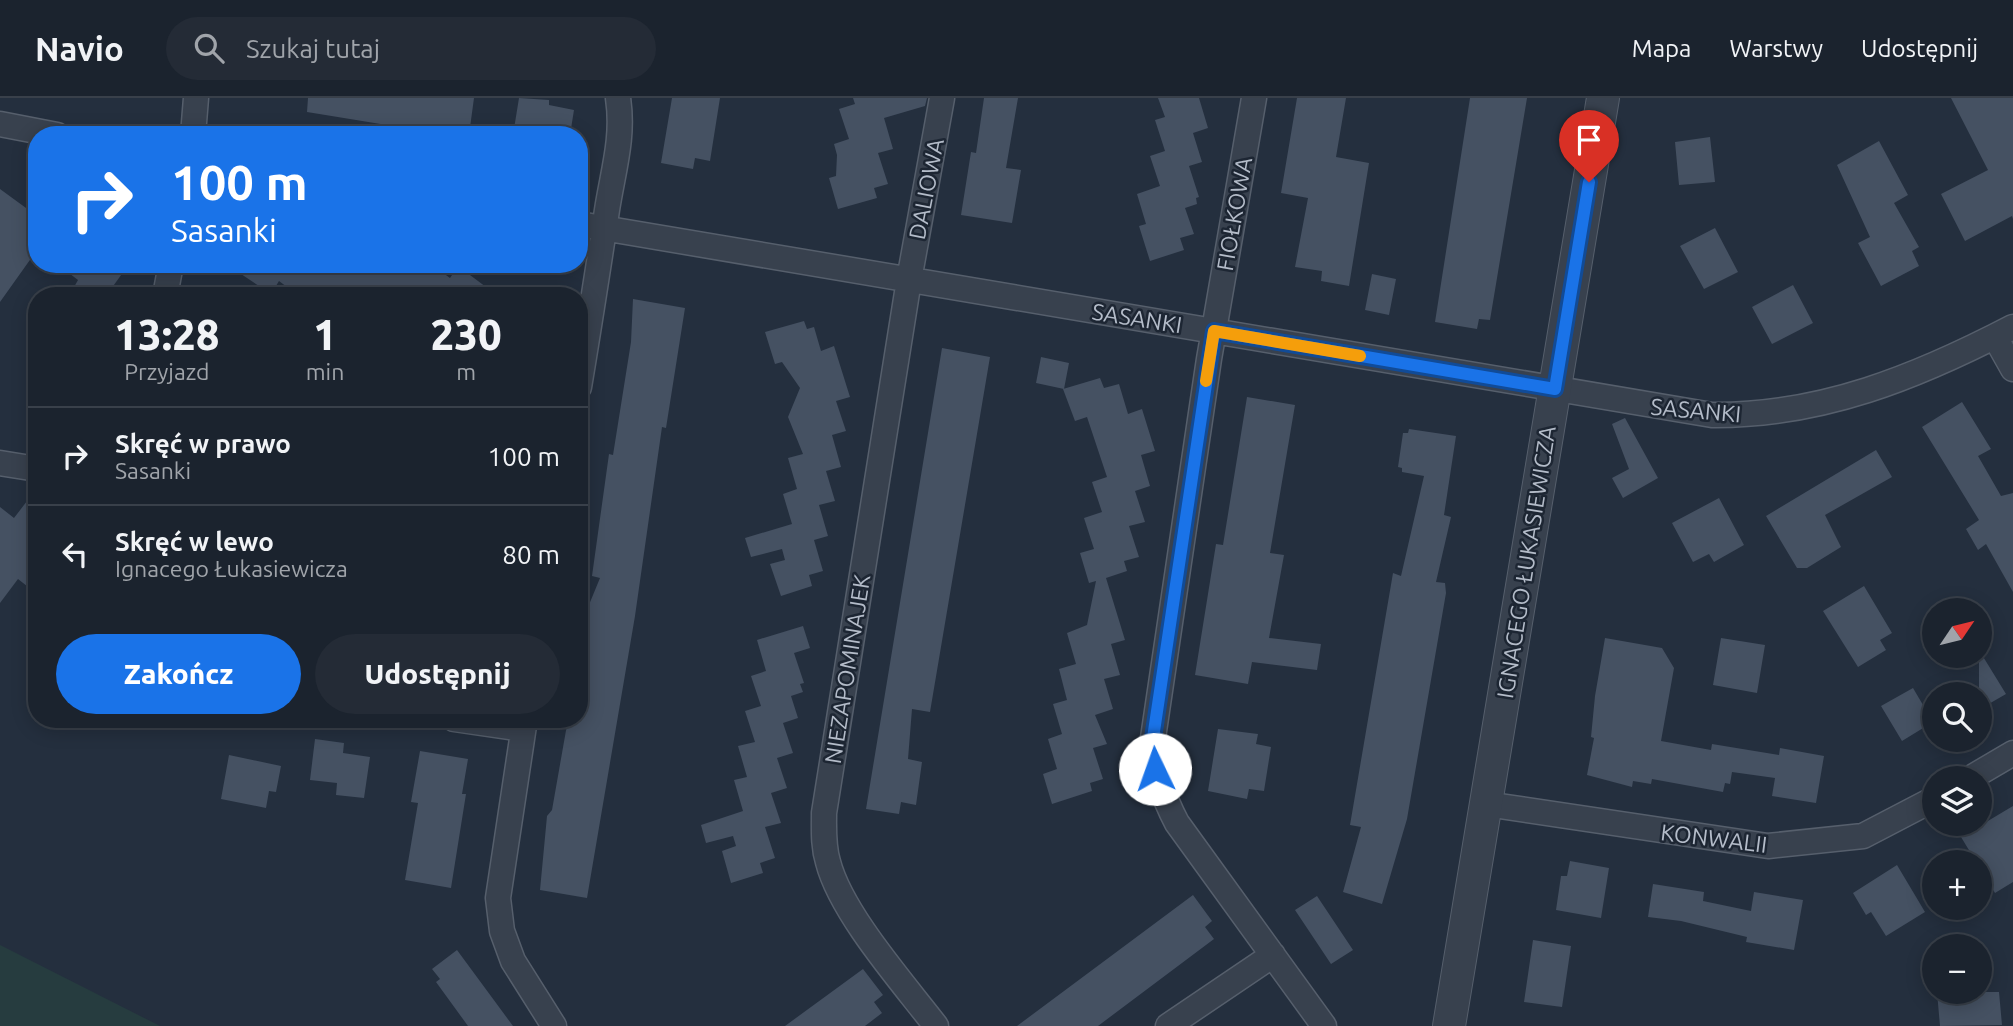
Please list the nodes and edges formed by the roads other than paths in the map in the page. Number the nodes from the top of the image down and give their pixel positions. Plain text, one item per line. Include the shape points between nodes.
1 (196, 98) edge
2 (618, 98) edge
3 (943, 98) edge
4 (1254, 98) edge
5 (1603, 98) edge
6 (0, 124) edge
7 (194, 126) edge
8 (28, 129) edge
9 (588, 226) edge
10 (605, 229) junction
11 (909, 280) junction
12 (1214, 331) junction
13 (588, 332) edge
14 (2004, 332) edge
15 (2013, 369) edge
16 (1555, 389) junction
17 (0, 463) edge
18 (28, 468) edge
19 (523, 728) edge
20 (2013, 753) edge
21 (1991, 766) edge
22 (1486, 804) junction
23 (1922, 805) edge
24 (1273, 955) junction
25 (934, 1025) edge
26 (554, 1026) edge
27 (1168, 1026) edge
28 (1324, 1026) edge
29 (1449, 1026) edge

1 - 7 street
2 - 10 street via 619,154
3 - 11 street, DALIOWA
4 - 12 street, FIOŁKOWA
5 - 16 street, IGNACEGO ŁUKASIEWICZA
6 - 8 street
9 - 10 street, SASANKI
10 - 11 street, SASANKI
10 - 13 street
11 - 12 street, SASANKI
11 - 25 street, NIEZAPOMINAJEK via 823,839 841,894
12 - 16 street, SASANKI
12 - 24 street, FIOŁKOWA via 1153,738 1155,769 1177,823
14 - 15 street
14 - 16 street, SASANKI via 1890,383 1785,412 1712,415
16 - 22 street, IGNACEGO ŁUKASIEWICZA
17 - 18 street
19 - 26 street via 498,898 502,931 513,961
20 - 21 street
22 - 23 street, KONWALII via 1768,846 1863,836
22 - 29 street, IGNACEGO ŁUKASIEWICZA
24 - 27 street
24 - 28 street, FIOŁKOWA

